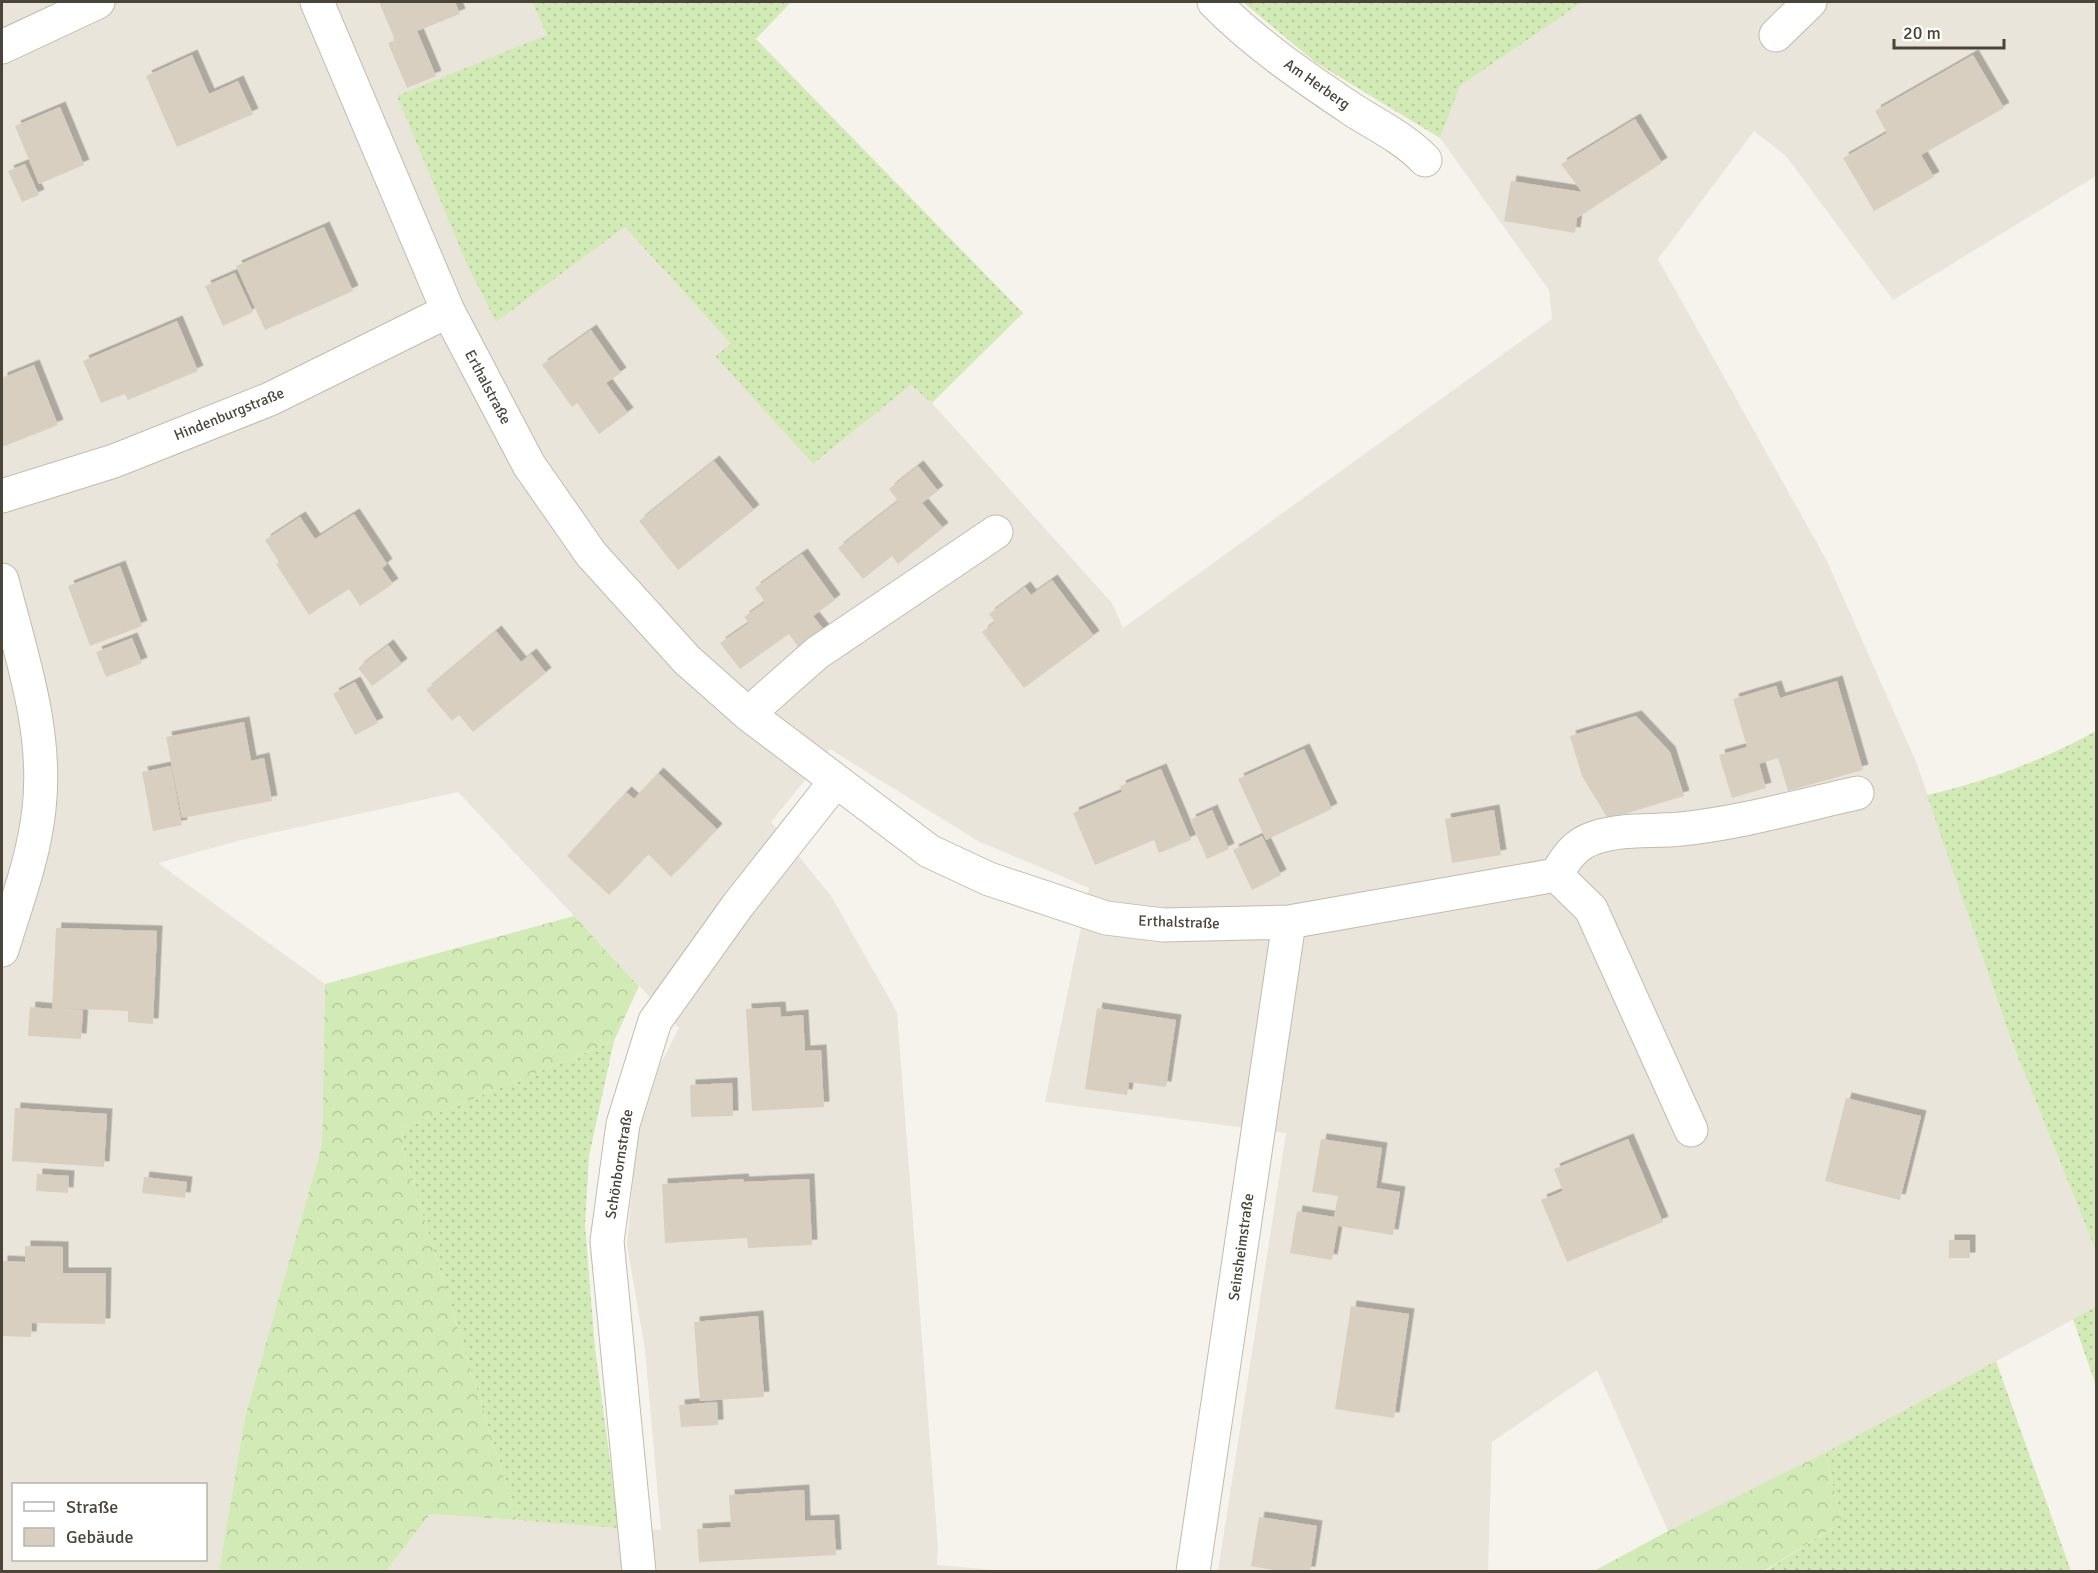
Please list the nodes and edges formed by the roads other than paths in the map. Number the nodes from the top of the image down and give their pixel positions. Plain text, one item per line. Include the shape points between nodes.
1 (98, 2) edge
2 (317, 2) edge
3 (1214, 2) edge
4 (1810, 2) edge
5 (1776, 34) dead end
6 (2, 47) edge
7 (1425, 160) dead end
8 (448, 311) junction
9 (2, 496) edge
10 (996, 532) dead end
11 (2, 580) edge
12 (748, 714) junction
13 (835, 782) junction
14 (1857, 794) dead end
15 (1556, 875) junction
16 (1289, 922) junction
17 (2, 951) edge
18 (1691, 1130) dead end
19 (639, 1572) edge
20 (1193, 1572) edge

1 - 6 street
2 - 8 street, Erthalstraße
3 - 7 street, Am Herberg via 1297,72 1408,142
4 - 5 street
8 - 9 street, Hindenburgstraße via 270,399 114,461
8 - 12 street, Erthalstraße via 528,465 591,554 687,660
10 - 12 street via 817,653
11 - 17 street via 38,722 40,768 39,809 31,855
12 - 13 street, Erthalstraße
13 - 16 street, Erthalstraße via 929,851 989,879 1106,918 1163,925
13 - 19 street, Schönbornstraße via 738,905 655,1022 622,1124 607,1241
14 - 15 street via 1680,830 1628,830 1592,838 1570,852
15 - 16 street, Erthalstraße
15 - 18 street via 1591,909
16 - 20 street, Seinsheimstraße

